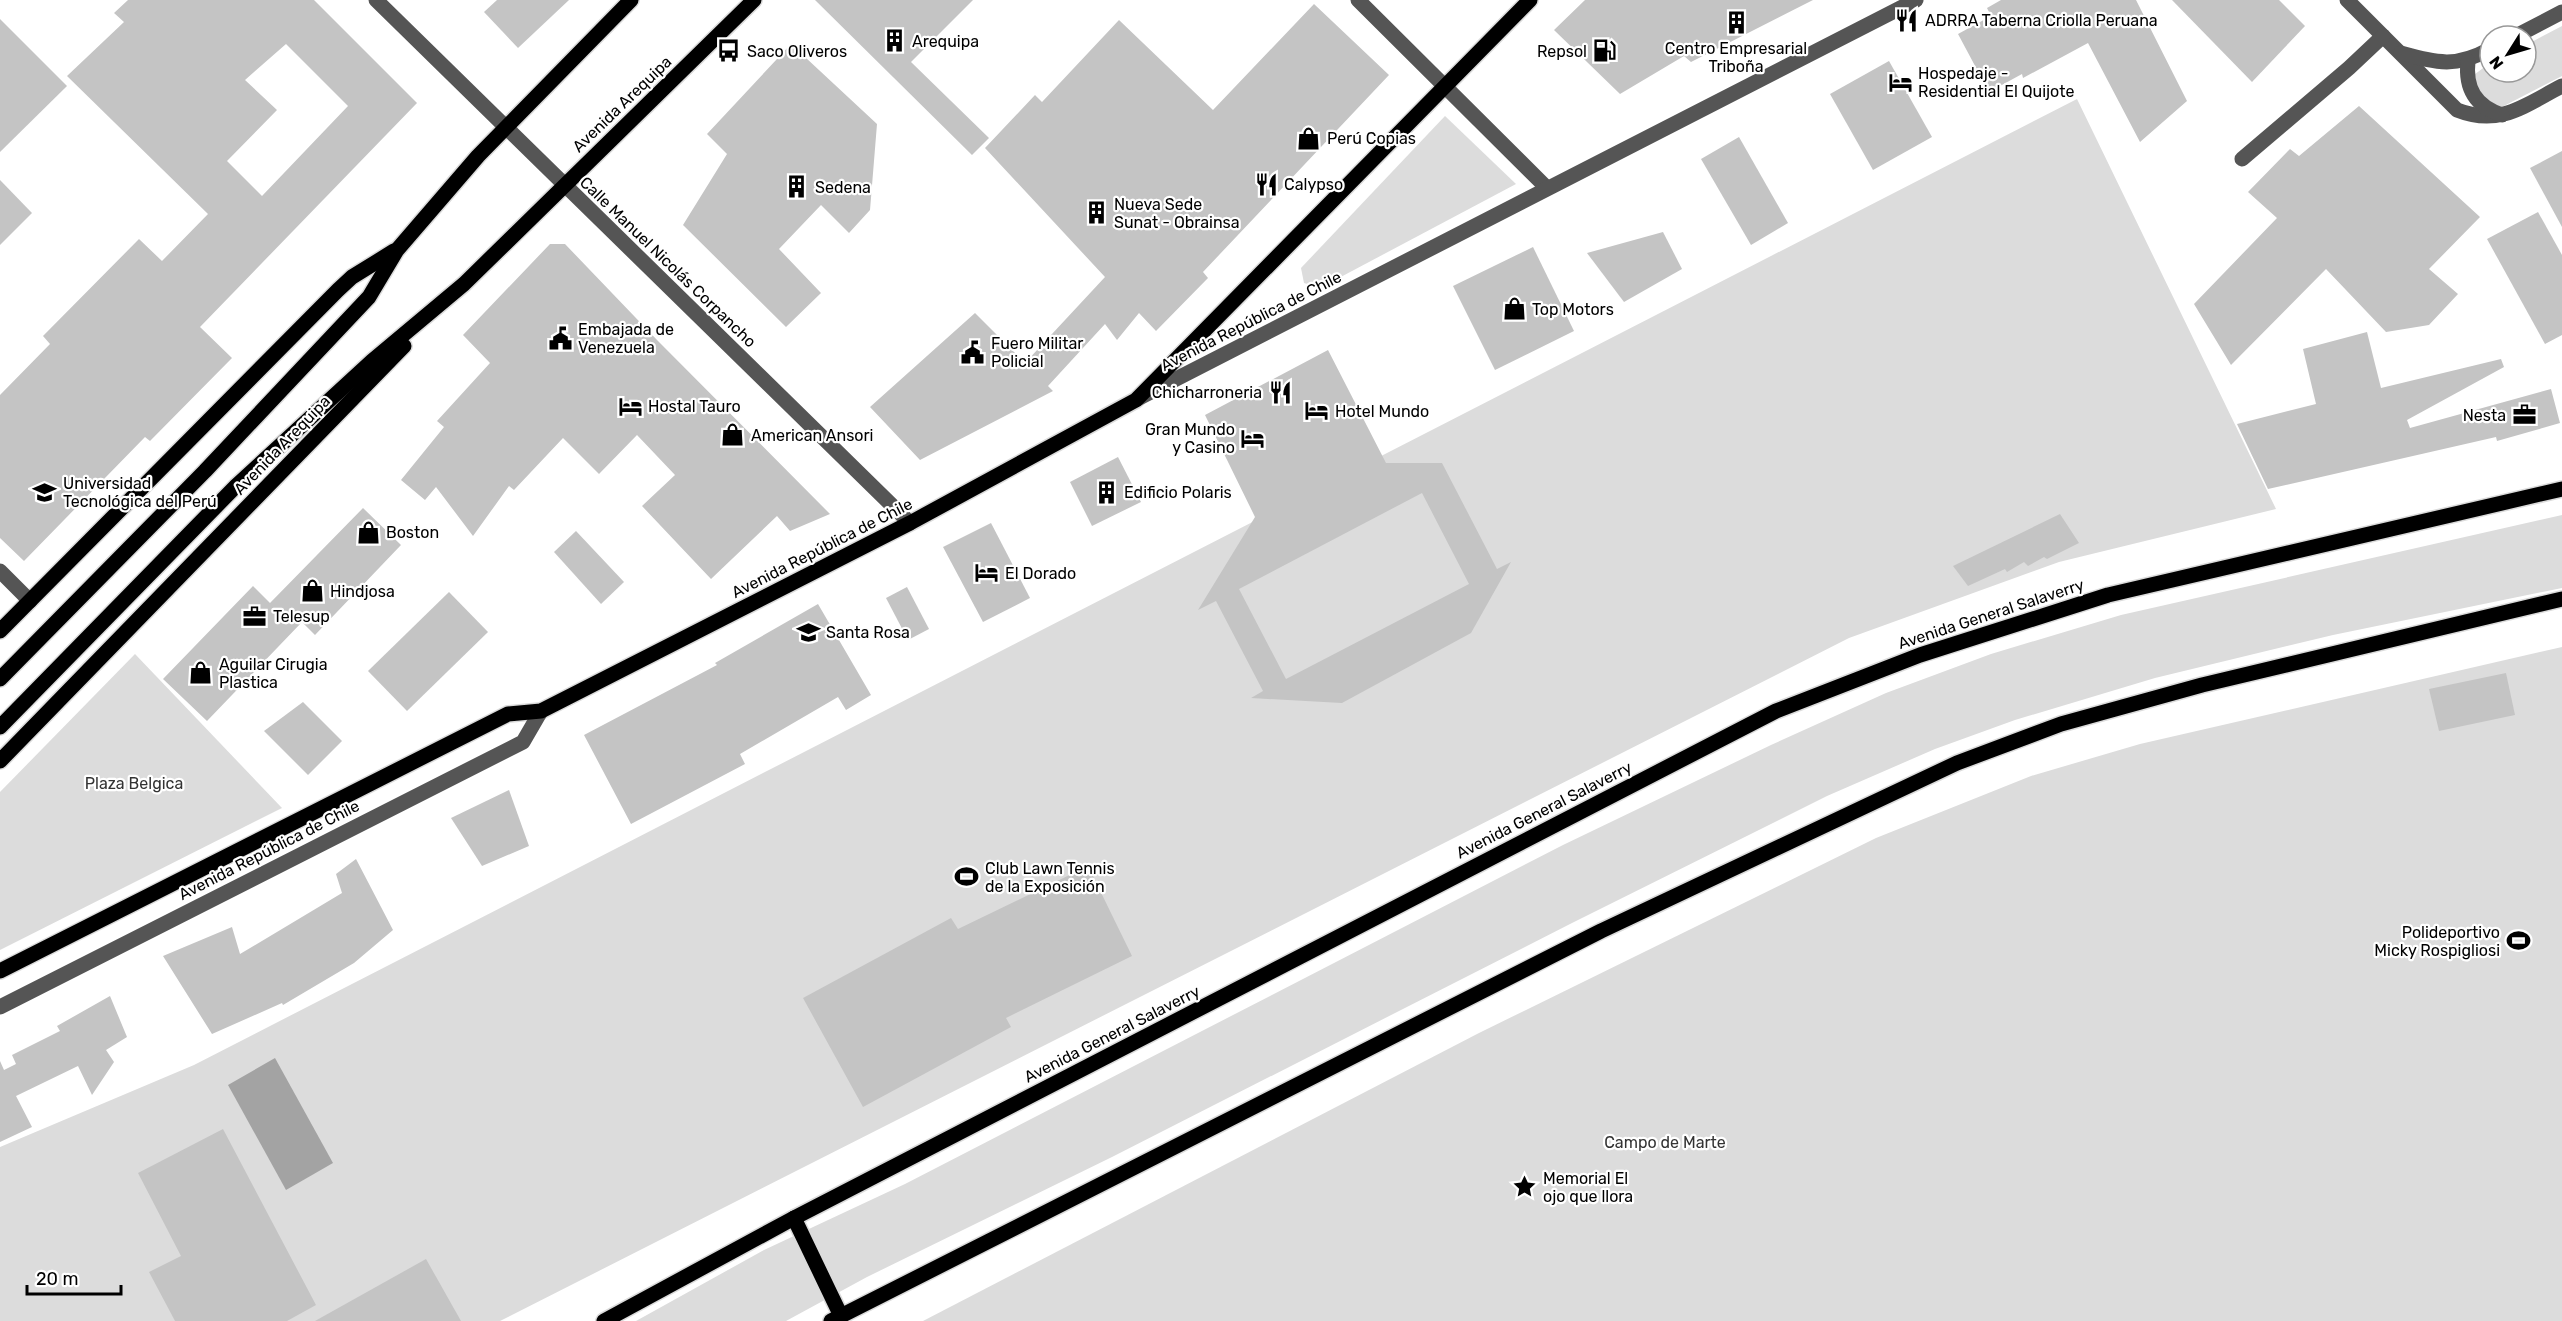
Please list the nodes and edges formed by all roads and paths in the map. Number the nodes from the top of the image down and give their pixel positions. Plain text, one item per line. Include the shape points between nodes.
1 (376, 0) edge
2 (631, 0) edge
3 (754, 0) edge
4 (1358, 0) edge
5 (1530, 0) edge
6 (1916, 0) edge
7 (2347, 0) edge
8 (2562, 12) edge
9 (2538, 25) edge
10 (2383, 36) junction
11 (2400, 52) junction
12 (2478, 56) edge
13 (2468, 61) junction
14 (1445, 86) junction
15 (2562, 86) edge
16 (2502, 115) junction
17 (505, 127) junction
18 (2242, 159) dead end
19 (565, 186) junction
20 (1547, 188) junction
21 (397, 250) junction
22 (464, 284) junction
23 (1136, 400) junction
24 (2562, 489) edge
25 (910, 523) junction
26 (0, 572) edge
27 (2562, 599) edge
28 (30, 601) junction
29 (0, 631) edge
30 (0, 679) edge
31 (541, 711) junction
32 (0, 727) edge
33 (0, 761) edge
34 (0, 971) edge
35 (0, 1007) edge
36 (794, 1218) junction
37 (836, 1318) edge
38 (604, 1321) edge

1 - 17 street, Calle Manuel Nicolás Corpancho
2 - 17 main road
3 - 19 main road, Avenida Arequipa
4 - 14 street
5 - 14 main road
6 - 20 street, Avenida República de Chile
7 - 10 street
8 - 9 street
10 - 11 street
10 - 18 street
11 - 13 street via 2435,62
11 - 16 street via 2457,110 2476,118
12 - 13 street
13 - 16 street via 2469,89 2489,111
14 - 20 street
14 - 23 main road
15 - 16 street
17 - 19 street, Calle Manuel Nicolás Corpancho
17 - 21 main road
19 - 22 main road, Avenida Arequipa
19 - 25 street, Calle Manuel Nicolás Corpancho
20 - 23 street, Avenida República de Chile
21 - 28 main road via 338,290
21 - 30 main road via 369,297
22 - 32 main road, Avenida Arequipa via 372,361 236,486
22 - 33 main road, Avenida Arequipa
23 - 25 main road, Avenida República de Chile
24 - 36 main road, Avenida General Salaverry via 2108,595 1920,655 1776,711
25 - 31 main road, Avenida República de Chile
26 - 28 street
27 - 37 main road via 2202,685 2061,724 1957,763 1601,931
28 - 29 main road
31 - 34 main road, Avenida República de Chile via 508,714
31 - 35 street, Avenida República de Chile via 523,742
36 - 37 main road
36 - 38 main road, Avenida General Salaverry

